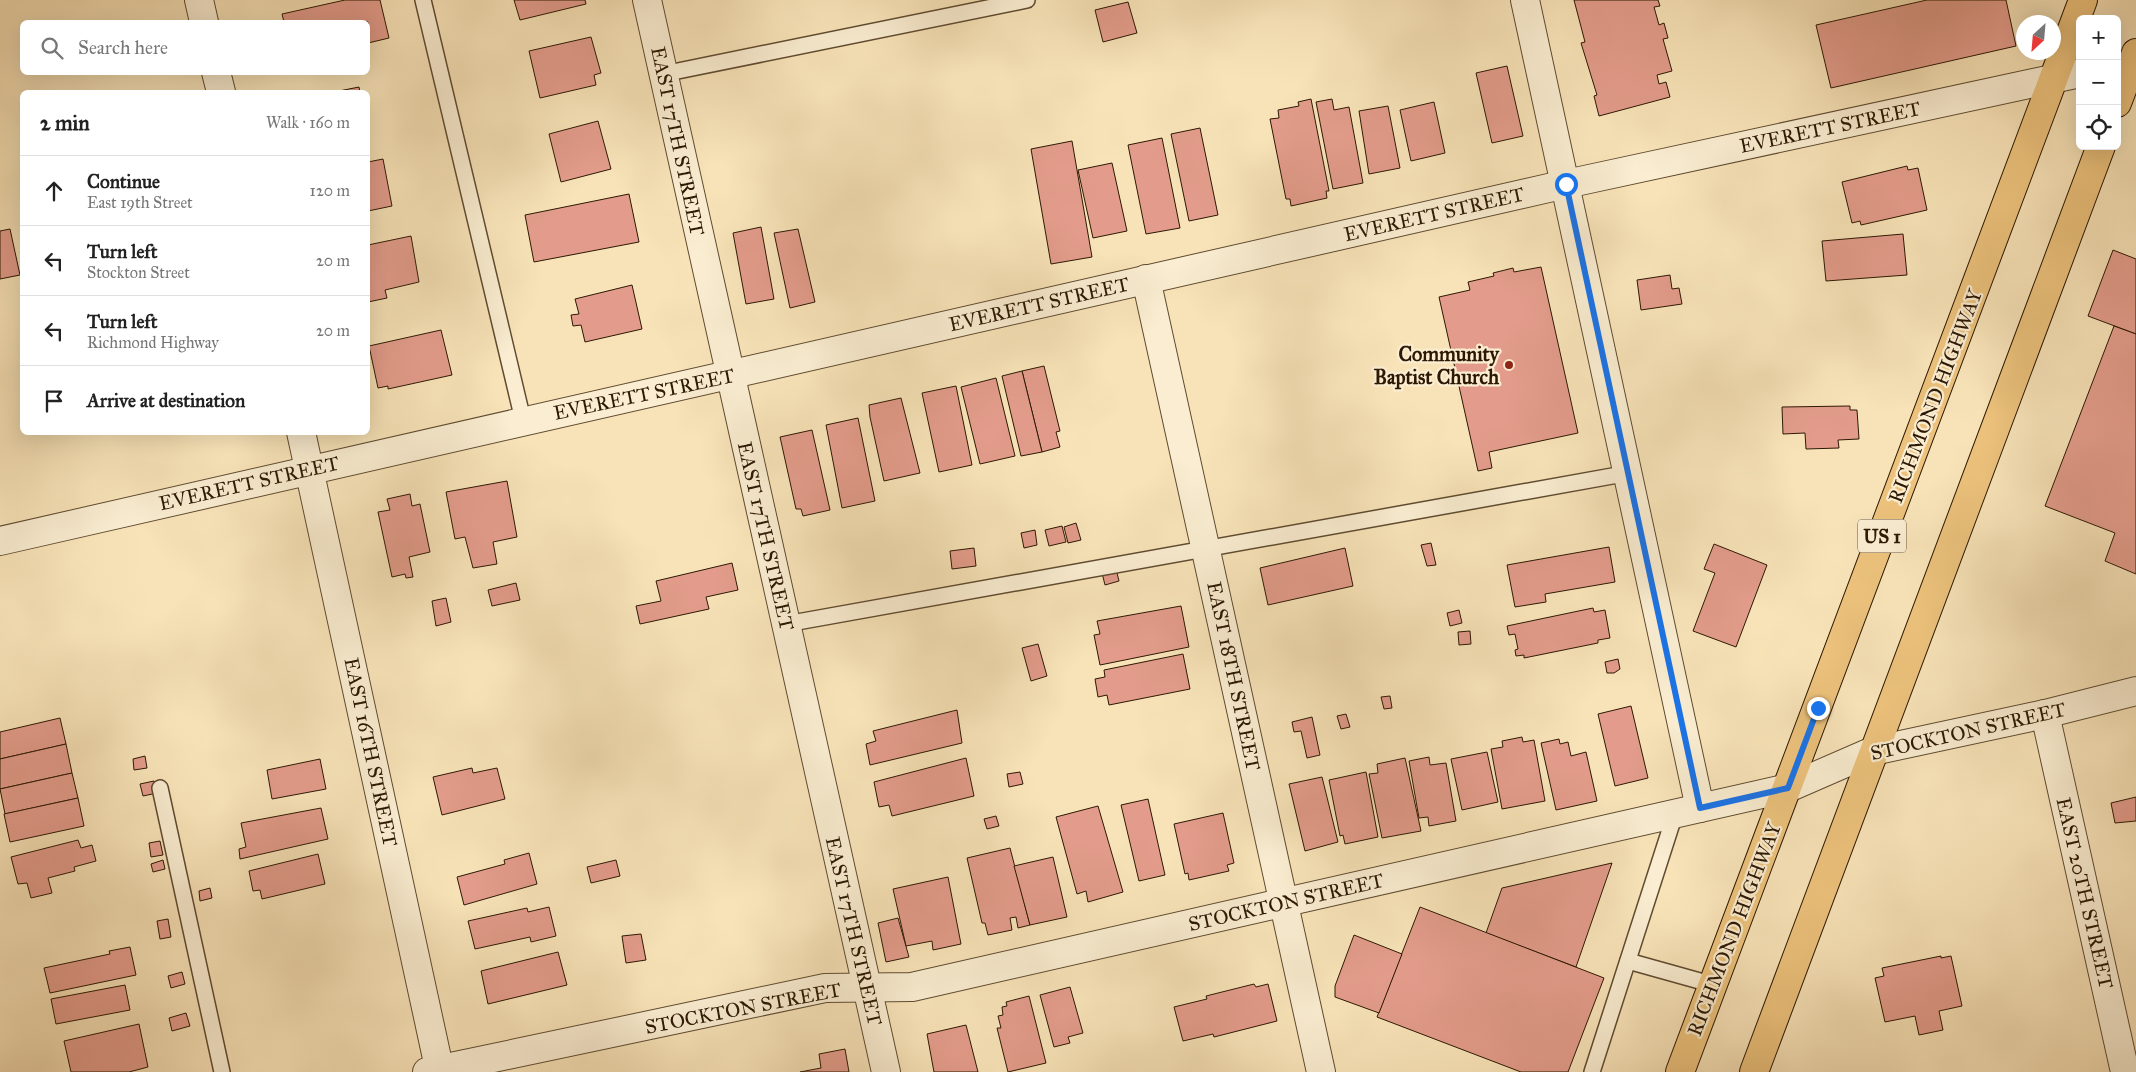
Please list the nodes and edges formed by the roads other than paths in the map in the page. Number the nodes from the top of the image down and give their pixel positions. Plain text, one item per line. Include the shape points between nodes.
1 (199, 0) edge
2 (423, 0) edge
3 (647, 0) edge
4 (1027, 0) edge
5 (1525, 0) edge
6 (2083, 0) edge
7 (204, 20) edge
8 (2130, 61) edge
9 (664, 74) junction
10 (217, 75) edge
11 (2067, 76) edge
12 (220, 90) edge
13 (2121, 90) edge
14 (2099, 150) edge
15 (1566, 184) junction
16 (1146, 279) junction
17 (730, 375) junction
18 (523, 420) junction
19 (303, 435) edge
20 (310, 469) junction
21 (1629, 473) junction
22 (0, 541) edge
23 (1205, 548) junction
24 (786, 624) junction
25 (2136, 691) edge
26 (2044, 714) junction
27 (1873, 751) junction
28 (160, 788) dead end
29 (1788, 788) junction
30 (1688, 811) junction
31 (1284, 903) junction
32 (1628, 961) junction
33 (1714, 984) junction
34 (866, 986) junction
35 (435, 1071) edge
36 (222, 1072) edge
37 (886, 1072) edge
38 (1322, 1072) edge
39 (1592, 1072) edge
40 (1680, 1072) edge
41 (1754, 1072) edge
42 (2126, 1072) edge

1 - 7 street
2 - 18 lane
3 - 9 street, EAST 17TH STREET
4 - 9 lane
5 - 15 street
6 - 11 main road, RICHMOND HIGHWAY / US 1
8 - 13 main road
9 - 17 street, EAST 17TH STREET
10 - 12 street
11 - 15 street, EVERETT STREET
11 - 29 main road, RICHMOND HIGHWAY / US 1
14 - 27 main road
15 - 16 street, EVERETT STREET
15 - 21 street
16 - 17 street, EVERETT STREET
16 - 23 street, EAST 18TH STREET
17 - 18 street, EVERETT STREET
17 - 24 street, EAST 17TH STREET
18 - 20 street, EVERETT STREET
19 - 20 street, EAST 16TH STREET
20 - 22 street, EVERETT STREET
20 - 35 street, EAST 16TH STREET
21 - 23 lane
21 - 30 street
23 - 24 lane
23 - 31 street, EAST 18TH STREET
24 - 34 street, EAST 17TH STREET
25 - 26 street, STOCKTON STREET
26 - 27 street, STOCKTON STREET
26 - 42 street, EAST 20TH STREET
27 - 29 street, STOCKTON STREET
27 - 41 main road
28 - 36 lane
29 - 30 street, STOCKTON STREET
29 - 33 main road, RICHMOND HIGHWAY / US 1
30 - 31 street, STOCKTON STREET
30 - 32 lane
31 - 34 street, STOCKTON STREET via 912,987
31 - 38 street, EAST 18TH STREET
32 - 33 lane
32 - 39 lane
33 - 40 main road, RICHMOND HIGHWAY / US 1
34 - 35 street, STOCKTON STREET via 825,988
34 - 37 street, EAST 17TH STREET

